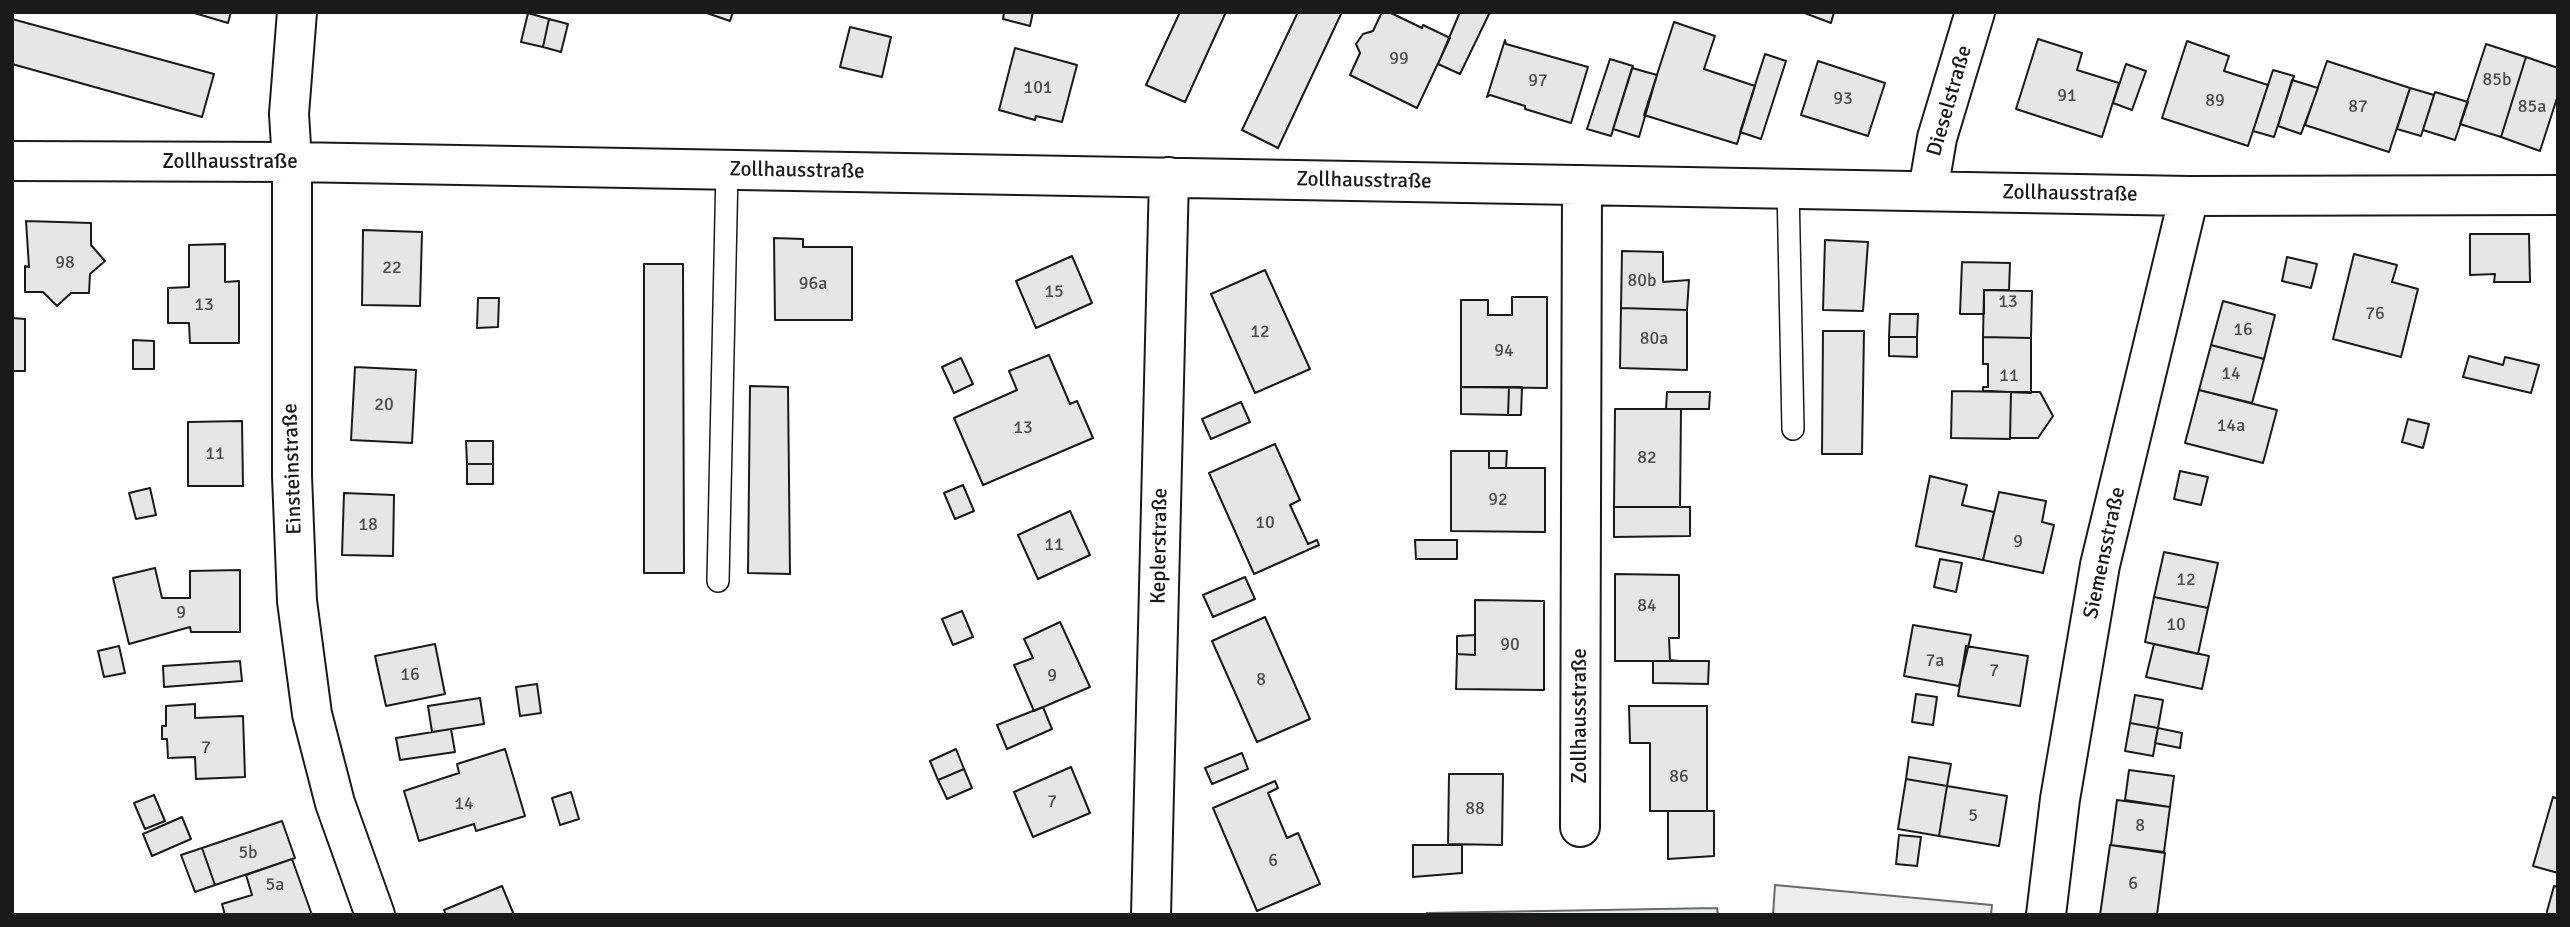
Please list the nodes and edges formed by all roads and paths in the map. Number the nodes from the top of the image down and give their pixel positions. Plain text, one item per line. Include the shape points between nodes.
1 (297, 12) edge
2 (1976, 12) edge
3 (12, 161) edge
4 (292, 162) junction
5 (727, 170) junction
6 (1169, 177) junction
7 (1582, 185) junction
8 (1788, 187) junction
9 (1928, 191) junction
10 (2558, 195) edge
11 (2189, 196) junction
12 (1793, 429) dead end
13 (718, 581) dead end
14 (1580, 827) dead end
15 (375, 915) edge
16 (1151, 915) edge
17 (2046, 915) edge

1 - 4 street, Einsteinstraße via 289,114
2 - 9 street, Dieselstraße via 1937,138
3 - 4 street, Zollhausstraße
4 - 5 street, Zollhausstraße
4 - 15 street, Einsteinstraße via 292,475 297,601 312,714 335,803
5 - 6 street, Zollhausstraße
5 - 13 lane
6 - 7 street, Zollhausstraße
6 - 16 street, Keplerstraße
7 - 8 street, Zollhausstraße
7 - 14 street, Zollhausstraße
8 - 9 street, Zollhausstraße
8 - 12 lane
9 - 11 street, Zollhausstraße
10 - 11 street, Zollhausstraße
11 - 17 street, Siemensstraße via 2100,565 2060,799

